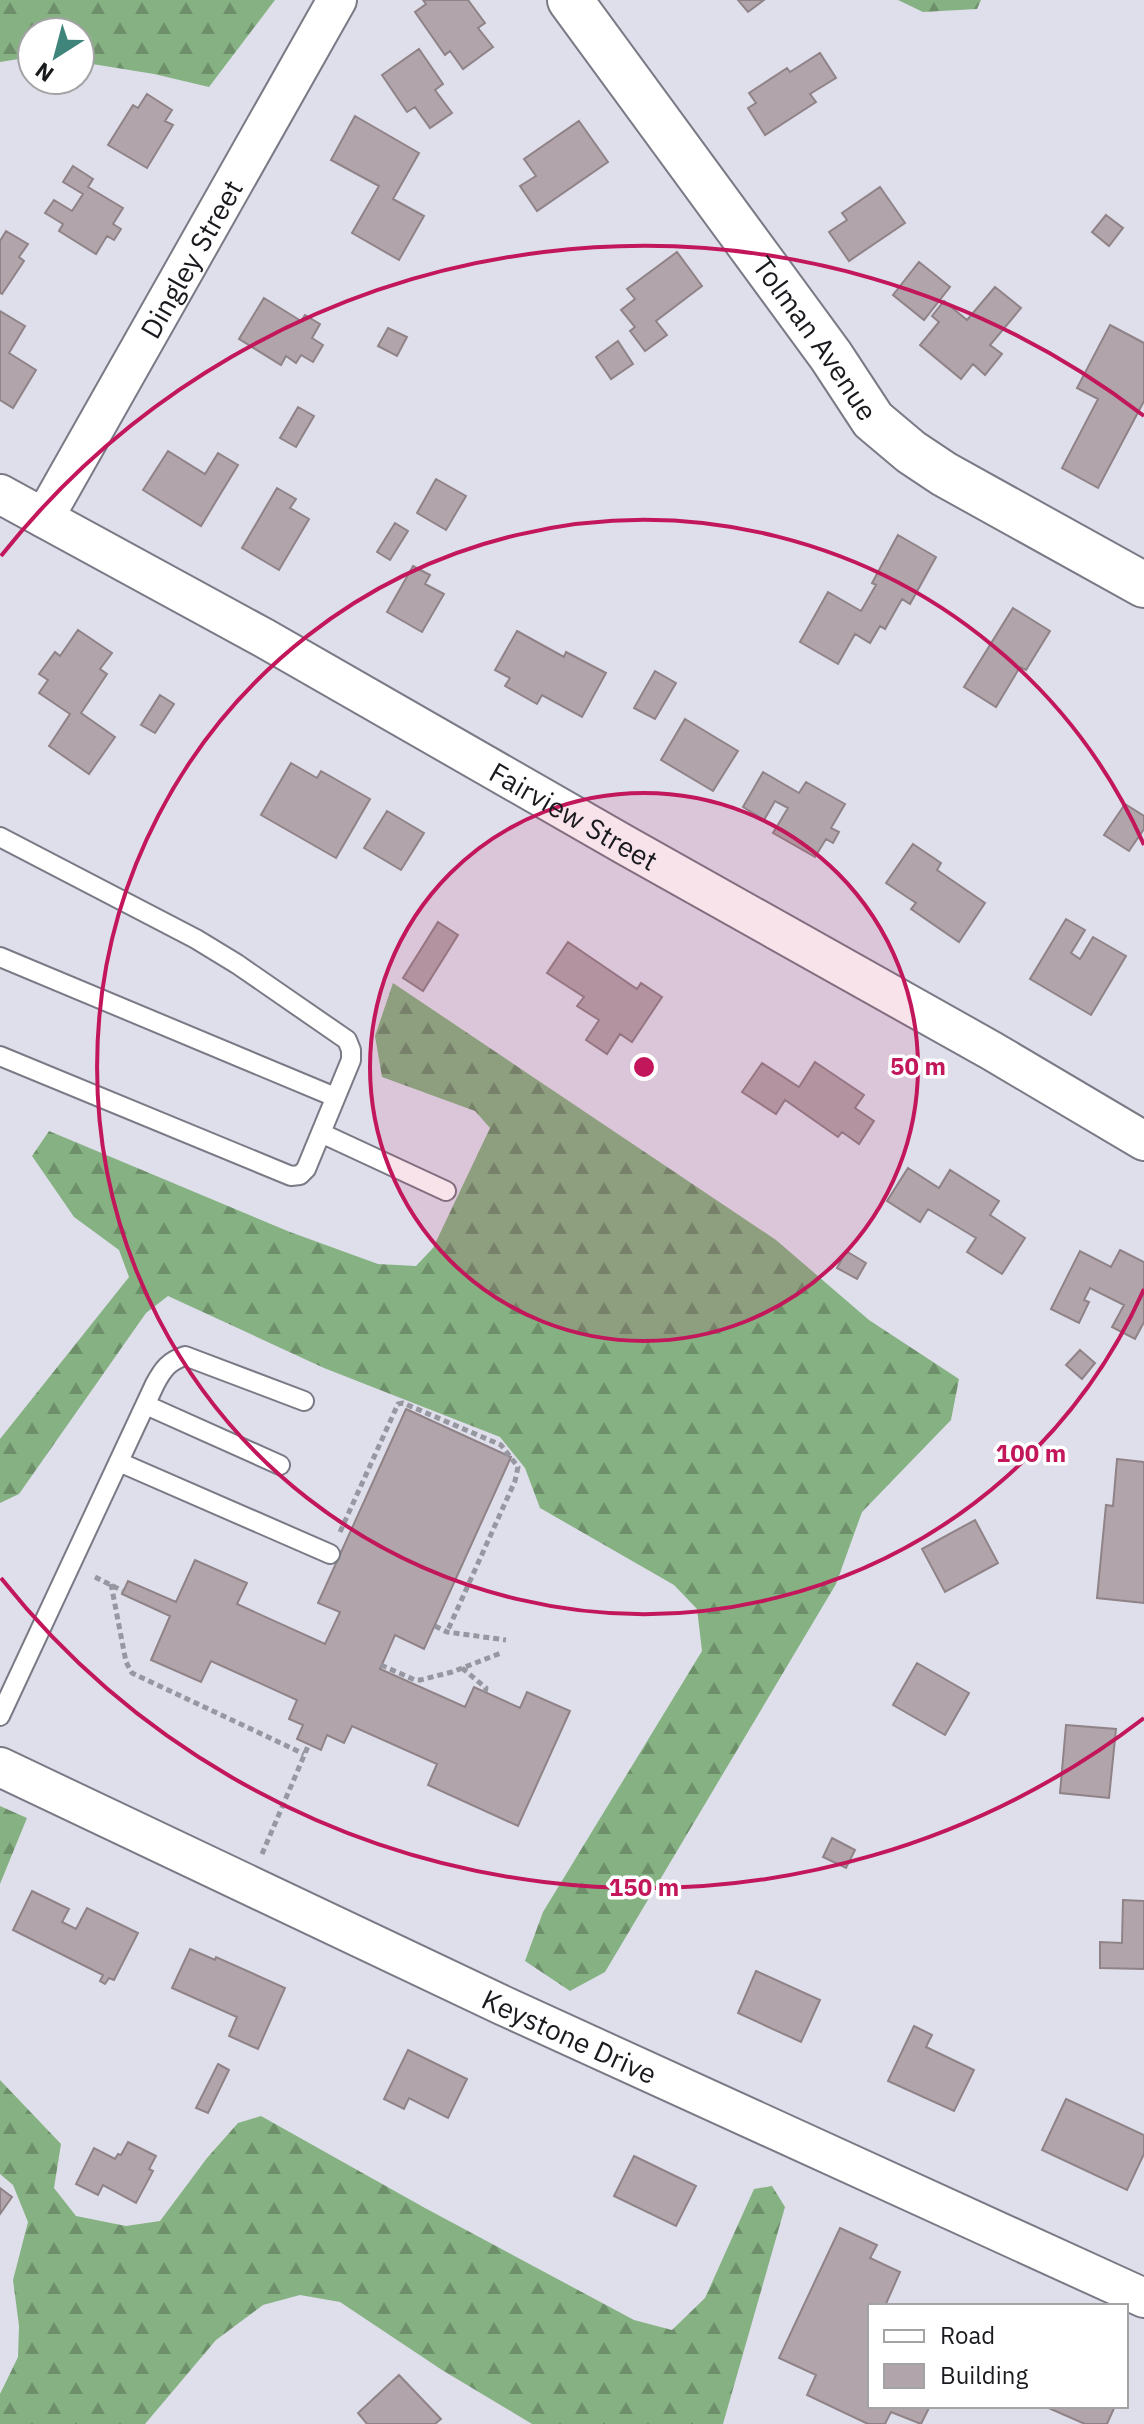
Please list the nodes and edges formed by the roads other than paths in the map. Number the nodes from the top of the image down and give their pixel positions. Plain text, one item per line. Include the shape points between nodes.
1 (337, 0) edge
2 (570, 0) edge
3 (0, 494) edge
4 (44, 518) junction
5 (1144, 585) edge
6 (0, 837) edge
7 (0, 957) edge
8 (0, 1056) edge
9 (335, 1097) junction
10 (321, 1133) junction
11 (1144, 1141) edge
12 (446, 1191) dead end
13 (304, 1401) dead end
14 (146, 1405) junction
15 (119, 1462) junction
16 (280, 1465) dead end
17 (330, 1554) road end
18 (0, 1716) edge
19 (0, 1767) edge
20 (1144, 2298) edge

1 - 4 street, Dingley Street
2 - 5 street, Tolman Avenue via 873,420 944,474
3 - 4 street, Fairview Street
4 - 11 street, Fairview Street via 264,638
6 - 9 lane via 196,939 347,1040 351,1060
7 - 9 lane
8 - 10 lane via 284,1175 300,1175 306,1169
9 - 10 lane
10 - 12 lane
13 - 14 lane via 185,1356 163,1370
14 - 15 lane
14 - 16 lane
15 - 17 lane
15 - 18 lane
19 - 20 street, Keystone Drive via 518,2013

